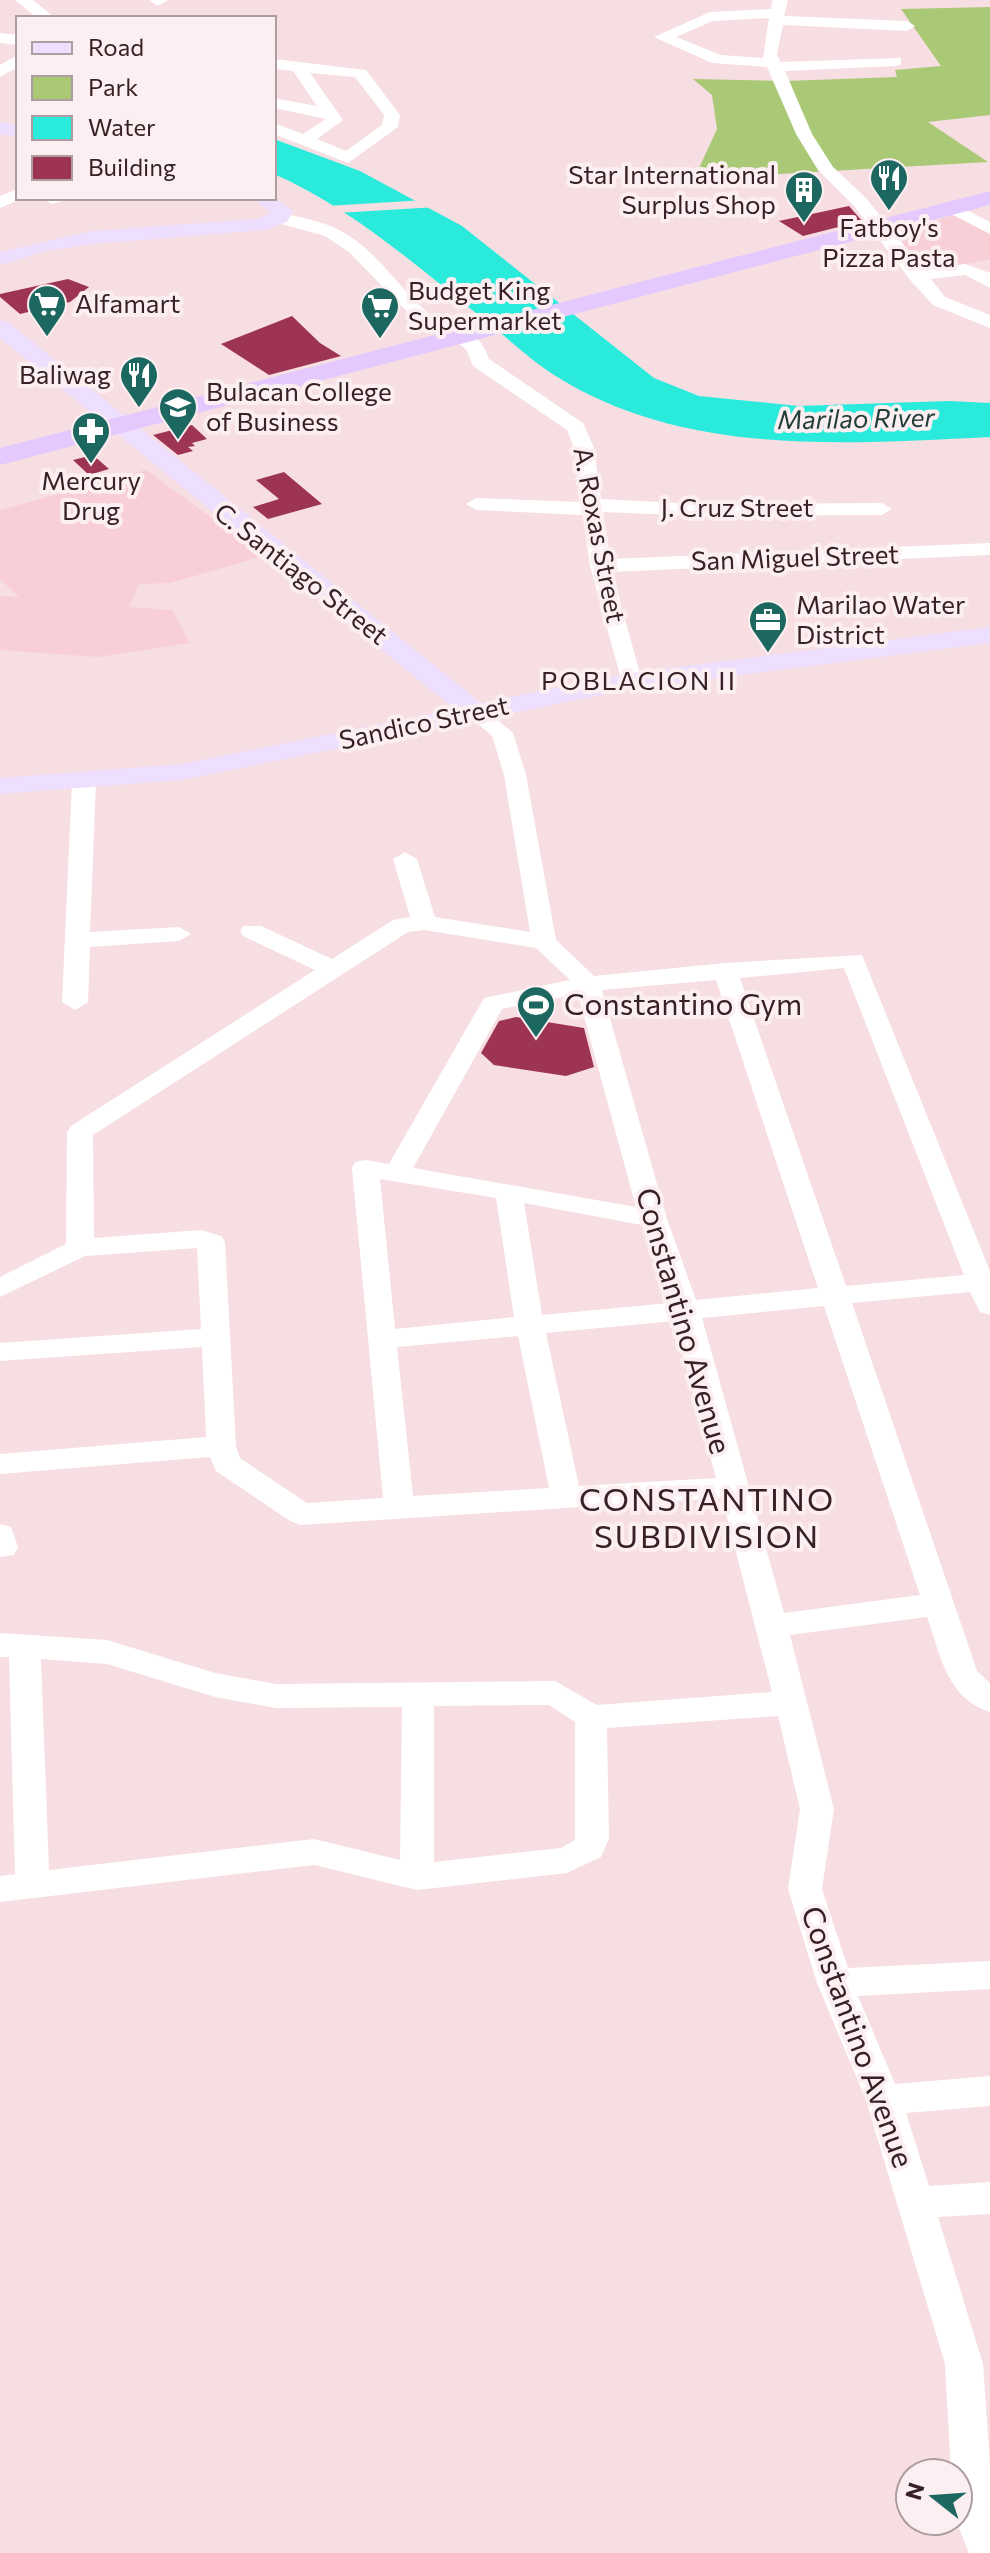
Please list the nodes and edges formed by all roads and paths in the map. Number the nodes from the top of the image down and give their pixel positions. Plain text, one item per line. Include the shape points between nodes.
1 (23, 0) edge
2 (778, 11) edge
3 (44, 16) edge
4 (695, 23) junction
5 (907, 26) dead end
6 (696, 52) junction
7 (11, 60) edge
8 (895, 61) dead end
9 (276, 64) edge
10 (297, 65) junction
11 (774, 65) junction
12 (0, 72) edge
13 (276, 103) edge
14 (330, 113) junction
15 (276, 129) edge
16 (306, 139) junction
17 (990, 198) edge
18 (265, 200) edge
19 (951, 207) junction
20 (280, 218) junction
21 (878, 226) junction
22 (990, 229) edge
23 (26, 249) junction
24 (0, 252) edge
25 (0, 259) edge
26 (917, 277) junction
27 (990, 283) edge
28 (990, 322) edge
29 (0, 327) edge
30 (122, 429) junction
31 (0, 457) edge
32 (0, 468) edge
33 (476, 504) dead end
34 (593, 507) junction
35 (882, 509) dead end
36 (990, 549) edge
37 (600, 566) junction
38 (990, 635) edge
39 (631, 681) junction
40 (476, 713) junction
41 (84, 782) junction
42 (0, 786) edge
43 (405, 859) dead end
44 (424, 923) junction
45 (252, 931) dead end
46 (179, 934) dead end
47 (78, 940) junction
48 (544, 942) junction
49 (333, 969) junction
50 (725, 970) junction
51 (588, 984) junction
52 (75, 1002) dead end
53 (398, 1171) junction
54 (509, 1192) junction
55 (653, 1219) junction
56 (80, 1248) junction
57 (0, 1288) edge
58 (832, 1294) junction
59 (985, 1294) edge
60 (685, 1308) junction
61 (530, 1326) junction
62 (216, 1337) junction
63 (385, 1339) junction
64 (0, 1352) edge
65 (221, 1446) junction
66 (0, 1464) edge
67 (731, 1487) junction
68 (566, 1497) junction
69 (399, 1510) junction
70 (941, 1604) junction
71 (772, 1626) junction
72 (12, 1645) edge
73 (418, 1693) junction
74 (990, 1700) edge
75 (790, 1708) junction
76 (591, 1725) junction
77 (13, 1757) edge
78 (417, 1877) junction
79 (16, 1887) edge
80 (990, 1975) edge
81 (835, 1983) junction
82 (990, 2091) edge
83 (884, 2100) junction
84 (990, 2198) edge
85 (915, 2203) junction
86 (977, 2364) edge
87 (989, 2553) edge

1 - 3 street
2 - 4 street
2 - 5 street
2 - 11 street via 769,54
4 - 6 street
4 - 6 street via 662,37
6 - 11 street via 723,61
7 - 12 street
8 - 11 street
9 - 10 street
10 - 14 street
10 - 16 street via 360,73 392,115 390,127 348,158
11 - 21 street via 826,170
13 - 14 street
14 - 16 street via 335,120
15 - 16 street
17 - 19 highway
18 - 20 main road via 282,211
19 - 21 highway
19 - 22 street
20 - 23 main road via 257,225
20 - 34 street, A. Roxas Street via 331,232 355,248 429,323 452,330 475,346 480,362 576,427
21 - 26 street
21 - 30 highway
23 - 24 street
23 - 25 main road
26 - 27 street via 970,268
26 - 28 street via 939,301
29 - 30 main road, C. Santiago Street
30 - 31 highway
30 - 32 highway
30 - 40 main road, C. Santiago Street
33 - 34 street, J. Cruz Street
34 - 35 street, J. Cruz Street
34 - 37 street, A. Roxas Street
36 - 37 street, San Miguel Street
37 - 39 street, A. Roxas Street
38 - 39 main road, Sandico Street
39 - 40 main road, Sandico Street
40 - 41 main road, Sandico Street via 182,772
40 - 48 street via 502,733 515,775
41 - 42 main road, Sandico Street
41 - 47 street
43 - 44 street
44 - 48 street
44 - 49 street via 402,925
45 - 49 street
46 - 47 street
47 - 52 street
48 - 51 street
49 - 56 street via 80,1132
50 - 51 street
50 - 58 street
50 - 59 street via 853,960
51 - 53 street via 490,1004
51 - 55 street, Constantino Avenue
53 - 54 street
53 - 63 street via 365,1168
54 - 55 street
54 - 61 street
55 - 60 street, Constantino Avenue
56 - 57 street
56 - 62 street via 211,1242
58 - 59 street
58 - 60 street
58 - 70 street
60 - 61 street
60 - 67 street, Constantino Avenue
61 - 63 street
61 - 68 street
62 - 64 street
62 - 65 street
63 - 69 street
65 - 66 street
65 - 69 street via 227,1464 301,1514
67 - 68 street
67 - 71 street, Constantino Avenue
68 - 69 street
70 - 71 street
70 - 74 street via 962,1673
71 - 75 street, Constantino Avenue
72 - 73 street via 107,1652 215,1685 276,1696
72 - 77 street
73 - 76 street via 555,1693
73 - 78 street
75 - 76 street
75 - 81 street, Constantino Avenue via 817,1809 805,1889
76 - 78 street via 589,1848 567,1860
77 - 79 street
78 - 79 street via 314,1852
80 - 81 street
81 - 83 street, Constantino Avenue
82 - 83 street
83 - 85 street, Constantino Avenue
84 - 85 street
85 - 86 street, Constantino Avenue
86 - 87 street, Constantino Avenue via 973,2512

